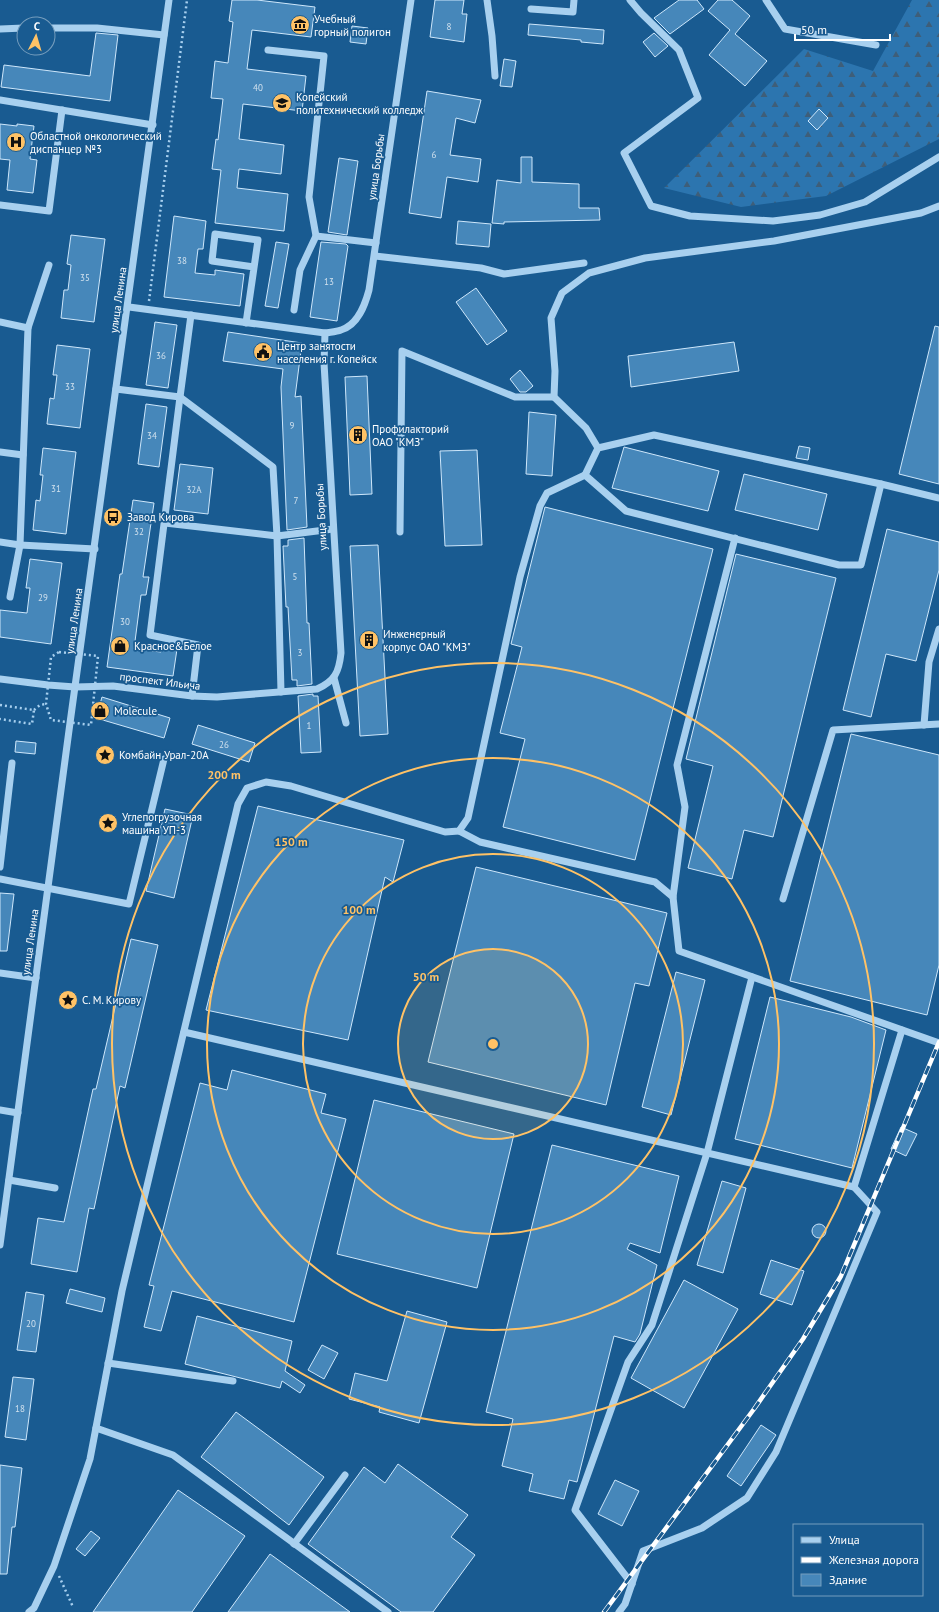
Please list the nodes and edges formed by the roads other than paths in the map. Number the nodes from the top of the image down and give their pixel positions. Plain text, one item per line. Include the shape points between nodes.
1 (169, 0) edge
2 (411, 0) edge
3 (487, 0) edge
4 (574, 0) edge
5 (630, 0) edge
6 (766, 0) edge
7 (531, 9) dead end
8 (16, 28) edge
9 (56, 28) edge
10 (0, 29) edge
11 (164, 35) junction
12 (876, 45) dead end
13 (268, 50) dead end
14 (495, 76) dead end
15 (0, 100) edge
16 (62, 110) junction
17 (153, 125) junction
18 (939, 157) edge
19 (0, 205) edge
20 (939, 206) edge
21 (316, 236) junction
22 (376, 243) junction
23 (375, 256) junction
24 (584, 263) dead end
25 (49, 265) dead end
26 (254, 267) junction
27 (129, 307) junction
28 (294, 310) dead end
29 (191, 315) junction
30 (0, 322) edge
31 (246, 323) junction
32 (28, 328) junction
33 (325, 333) junction
34 (116, 389) junction
35 (180, 397) junction
36 (554, 397) junction
37 (598, 448) junction
38 (0, 452) edge
39 (23, 455) junction
40 (585, 475) junction
41 (881, 484) junction
42 (939, 498) edge
43 (165, 523) junction
44 (333, 529) junction
45 (400, 532) dead end
46 (277, 536) junction
47 (735, 538) junction
48 (0, 542) edge
49 (20, 545) junction
50 (96, 549) junction
51 (10, 597) dead end
52 (939, 629) edge
53 (334, 678) junction
54 (0, 679) edge
55 (75, 687) junction
56 (281, 692) junction
57 (192, 696) junction
58 (346, 723) dead end
59 (939, 724) edge
60 (924, 725) junction
61 (164, 759) dead end
62 (12, 762) dead end
63 (459, 832) junction
64 (0, 867) edge
65 (0, 879) edge
66 (48, 888) junction
67 (673, 897) junction
68 (783, 898) dead end
69 (0, 973) edge
70 (752, 977) junction
71 (36, 978) junction
72 (902, 1030) junction
73 (184, 1032) junction
74 (939, 1043) edge
75 (0, 1110) edge
76 (18, 1113) junction
77 (707, 1153) junction
78 (9, 1180) junction
79 (854, 1187) junction
80 (55, 1188) dead end
81 (1, 1227) edge
82 (0, 1245) edge
83 (108, 1363) junction
84 (233, 1381) dead end
85 (96, 1428) junction
86 (345, 1475) dead end
87 (294, 1544) junction
88 (632, 1584) junction
89 (29, 1612) edge
90 (388, 1612) edge
91 (619, 1612) edge

1 - 11 street, улица Ленина
2 - 22 street, улица Борьбы
3 - 14 street
4 - 7 street via 573,12
5 - 18 street via 679,50 698,98 624,153 651,206 690,216 773,221 820,215 865,202
6 - 12 street via 785,29
8 - 10 street
9 - 11 street via 97,28
11 - 17 street, улица Ленина
13 - 21 street via 324,56 309,196
15 - 16 street
16 - 17 street
16 - 19 street via 49,211
17 - 27 street, улица Ленина
20 - 36 street via 921,214 774,241 645,258 589,273 562,293 551,318
21 - 22 street
21 - 28 street via 300,270
22 - 23 street, улица Борьбы
23 - 24 street via 481,268 504,274
23 - 33 street, улица Борьбы via 366,303 353,323 342,330
25 - 32 street
26 - 26 street via 258,240 215,234 212,261
26 - 31 street
27 - 29 street
27 - 34 street, улица Ленина
29 - 31 street
29 - 35 street
30 - 32 street
31 - 33 street
32 - 39 street
33 - 44 street, улица Борьбы via 324,363
34 - 35 street
34 - 50 street, улица Ленина
35 - 43 street
35 - 46 street via 273,467
36 - 37 street via 586,428
36 - 45 street via 515,397 402,351
37 - 40 street
37 - 41 street via 654,435
38 - 39 street
39 - 49 street
40 - 47 street via 626,511
40 - 63 street via 546,493 540,506 520,577 468,818
41 - 42 street
41 - 47 street via 861,565 839,565
43 - 46 street
43 - 57 street via 150,635 198,645
44 - 46 street
44 - 53 street, улица Борьбы via 341,653 340,666
46 - 56 street
47 - 67 street via 677,765 685,807
48 - 49 street
49 - 50 street
49 - 51 street
50 - 55 street, улица Ленина
52 - 60 street via 929,662
53 - 56 street, проспект Ильича via 317,689
53 - 58 street
54 - 55 street, проспект Ильича
55 - 57 street, проспект Ильича via 113,686
55 - 66 street, улица Ленина
56 - 57 street, проспект Ильича via 217,697
59 - 60 street
60 - 68 street via 833,730
61 - 66 street via 129,904
62 - 64 street
63 - 67 street via 480,842 655,882
63 - 73 street via 445,832 291,786 266,782 247,788 238,804
65 - 66 street
66 - 71 street, улица Ленина
67 - 70 street via 680,951
69 - 71 street
70 - 72 street
70 - 77 street
71 - 76 street, улица Ленина
72 - 74 street
72 - 79 street
73 - 77 street
73 - 83 street via 122,1291
75 - 76 street
76 - 78 street, улица Ленина
77 - 79 street
77 - 88 street via 652,1325 628,1362 575,1510
78 - 80 street
78 - 81 street, улица Ленина
79 - 88 street via 877,1212 776,1452 747,1498 702,1528 643,1551
81 - 82 street, улица Ленина
83 - 84 street
83 - 85 street
85 - 87 street via 173,1455
85 - 89 street via 90,1460 54,1566 34,1608
86 - 87 street
87 - 90 street
88 - 91 street via 625,1604

